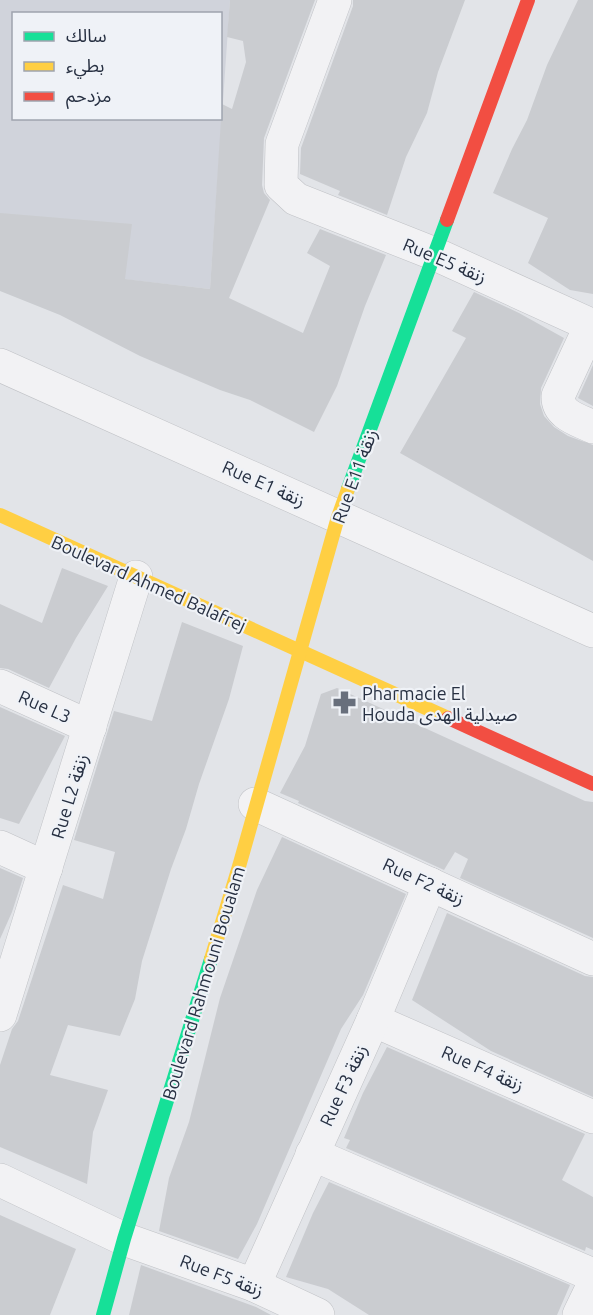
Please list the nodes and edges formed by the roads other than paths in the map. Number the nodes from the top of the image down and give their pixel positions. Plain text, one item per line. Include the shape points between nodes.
1 (334, 0) edge
2 (528, 0) edge
3 (435, 254) junction
4 (592, 326) edge
5 (0, 365) edge
6 (593, 427) edge
7 (0, 515) edge
8 (338, 516) junction
9 (136, 577) junction
10 (593, 631) edge
11 (299, 650) junction
12 (0, 686) edge
13 (90, 727) junction
14 (593, 784) edge
15 (255, 804) junction
16 (0, 846) edge
17 (46, 868) junction
18 (430, 884) junction
19 (593, 959) edge
20 (0, 1014) edge
21 (373, 1020) junction
22 (593, 1117) edge
23 (312, 1154) junction
24 (0, 1180) edge
25 (124, 1239) junction
26 (593, 1275) edge
27 (254, 1286) junction
28 (593, 1286) edge
29 (102, 1315) edge
30 (318, 1315) edge
31 (579, 1315) edge

1 - 3 street, Rue E5 زنقة via 282,144 280,186 296,199
2 - 3 street, Rue E11 زنقة
3 - 4 street, Rue E5 زنقة
3 - 8 street, Rue E11 زنقة
4 - 6 street via 558,401 565,414
5 - 8 street, Rue E1 زنقة
7 - 9 street, Boulevard Ahmed Balafrej
8 - 10 street, Rue E1 زنقة
8 - 11 street, Rue E11 زنقة
9 - 11 street, Boulevard Ahmed Balafrej
9 - 13 street, Rue L2 زنقة
11 - 14 street
11 - 15 street, Boulevard Rahmouni Boualam
12 - 13 street, Rue L3
13 - 17 street, Rue L2 زنقة
15 - 18 street, Rue F2 زنقة
15 - 25 street, Boulevard Rahmouni Boualam
16 - 17 street
17 - 20 street, Rue L2 زنقة
18 - 19 street, Rue F2 زنقة
18 - 21 street, Rue F3 زنقة
21 - 22 street, Rue F4 زنقة
21 - 23 street, Rue F3 زنقة
23 - 26 street
23 - 27 street, Rue F3 زنقة
24 - 25 street, Rue F5 زنقة
25 - 27 street, Rue F5 زنقة
25 - 29 street, Boulevard Rahmouni Boualam
27 - 30 street, Rue F5 زنقة
28 - 31 street

